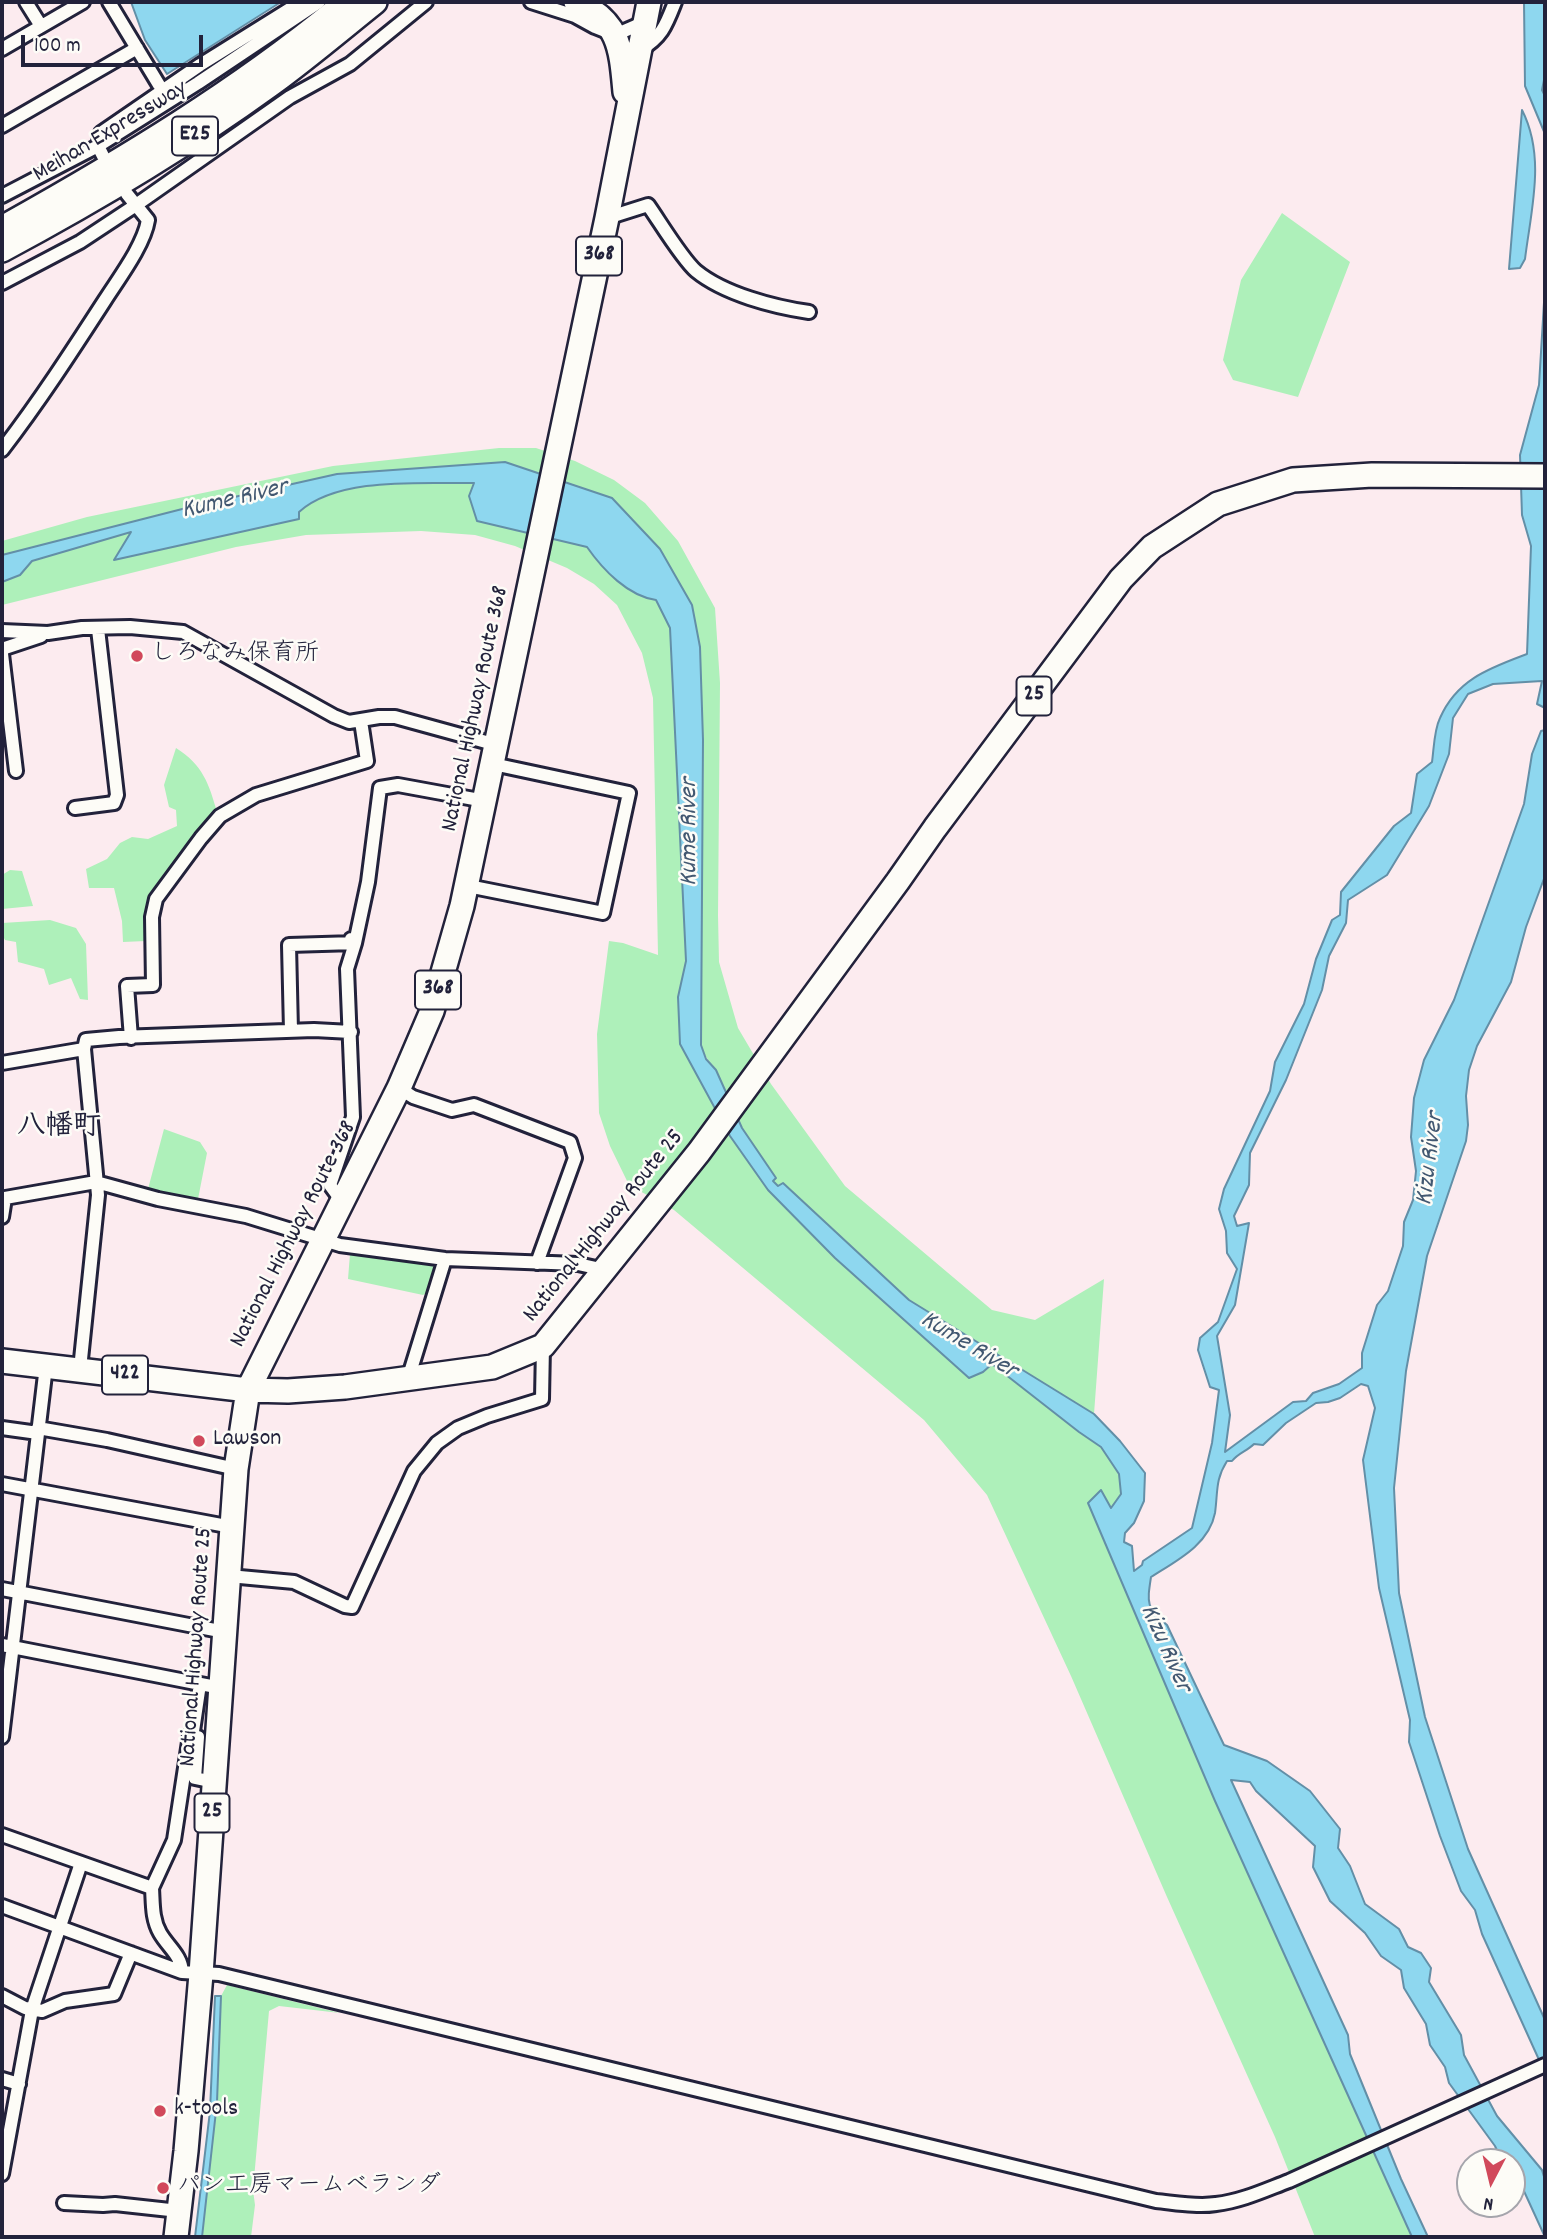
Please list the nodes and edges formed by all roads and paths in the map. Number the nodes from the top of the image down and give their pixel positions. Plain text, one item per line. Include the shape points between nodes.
1 (26, 2) edge
2 (83, 2) edge
3 (109, 2) edge
4 (301, 2) edge
5 (319, 2) edge
6 (346, 2) edge
7 (374, 2) edge
8 (385, 2) edge
9 (426, 2) edge
10 (531, 2) edge
11 (575, 2) edge
12 (592, 2) edge
13 (675, 2) edge
14 (650, 8) edge
15 (41, 26) junction
16 (615, 35) junction
17 (137, 48) junction
18 (2, 49) edge
19 (640, 51) junction
20 (159, 85) dead end
21 (627, 119) junction
22 (2, 126) edge
23 (101, 151) junction
24 (139, 170) junction
25 (127, 194) dead end
26 (2, 196) edge
27 (136, 205) junction
28 (607, 218) junction
29 (2, 229) edge
30 (2, 250) edge
31 (2, 283) edge
32 (808, 312) dead end
33 (2, 450) edge
34 (1545, 476) edge
35 (98, 629) junction
36 (2, 631) edge
37 (48, 633) junction
38 (2, 652) edge
39 (360, 722) junction
40 (495, 755) junction
41 (16, 771) dead end
42 (485, 801) junction
43 (75, 808) dead end
44 (468, 886) junction
45 (352, 940) junction
46 (291, 1031) junction
47 (351, 1032) junction
48 (131, 1038) junction
49 (84, 1049) junction
50 (2, 1063) edge
51 (399, 1088) junction
52 (96, 1182) junction
53 (341, 1200) junction
54 (2, 1217) edge
55 (321, 1240) junction
56 (445, 1259) junction
57 (537, 1263) junction
58 (605, 1270) junction
59 (543, 1346) junction
60 (2, 1361) edge
61 (46, 1366) junction
62 (80, 1369) junction
63 (408, 1379) junction
64 (247, 1390) junction
65 (2, 1427) edge
66 (38, 1430) junction
67 (236, 1469) junction
68 (2, 1484) edge
69 (33, 1489) junction
70 (232, 1527) junction
71 (229, 1576) junction
72 (2, 1589) edge
73 (21, 1591) junction
74 (225, 1632) junction
75 (8, 1645) edge
76 (210, 1686) junction
77 (190, 1735) junction
78 (2, 1737) edge
79 (214, 1782) junction
80 (2, 1835) edge
81 (81, 1863) junction
82 (152, 1888) junction
83 (2, 1906) edge
84 (60, 1927) junction
85 (131, 1953) junction
86 (192, 1973) junction
87 (2, 1996) edge
88 (32, 2010) junction
89 (1545, 2065) edge
90 (2, 2079) edge
91 (19, 2084) junction
92 (2, 2174) edge
93 (64, 2203) dead end
94 (179, 2211) junction
95 (176, 2237) edge

1 - 15 street
2 - 15 street
3 - 17 street
4 - 23 street via 101,133
5 - 23 street
6 - 29 highway, Meihan Expressway / E25 via 195,114
7 - 24 highway, Meihan Expressway / E25 via 271,84
8 - 24 highway via 242,110
9 - 27 street via 350,64 290,97
10 - 16 street
11 - 12 highway
11 - 16 highway via 604,19
13 - 19 street via 663,31
14 - 16 street
14 - 19 highway, National Highway Route 368 / 368
15 - 18 street
16 - 21 highway
17 - 20 street
17 - 22 street
19 - 21 highway, National Highway Route 368 / 368
21 - 28 highway, National Highway Route 368 / 368
23 - 26 street
24 - 30 highway, Meihan Expressway / E25
25 - 27 street
27 - 31 street via 80,242
27 - 33 street via 148,220 146,229 44,394
28 - 32 street via 648,205 696,271 777,307
28 - 40 highway, National Highway Route 368 / 368
34 - 58 highway, National Highway Route 25 / 25 via 1372,475 1293,480 1218,504 1152,547 1121,579 709,1139
35 - 37 street
35 - 39 street via 183,632 334,716
35 - 43 street via 117,795 114,803
36 - 37 street
37 - 38 street
38 - 41 street
39 - 40 street via 395,717
39 - 48 street via 367,761 256,795 233,807 201,838 156,899 153,985 127,986
40 - 42 highway, National Highway Route 368 / 368
40 - 44 street via 629,793 603,913
42 - 44 highway, National Highway Route 368 / 368
42 - 45 street via 398,786 380,788 368,882
44 - 51 highway, National Highway Route 368 / 368 via 432,1011
45 - 46 street via 289,945
45 - 47 street via 347,970
46 - 47 street
46 - 48 street
47 - 53 street via 353,1117 330,1185
48 - 49 street via 86,1040
49 - 50 street
49 - 52 street
51 - 53 highway, National Highway Route 368 / 368
51 - 57 street via 452,1110 474,1105 570,1142 575,1158
52 - 54 street via 5,1198
52 - 55 street via 246,1216
52 - 62 street
53 - 55 highway, National Highway Route 368 / 368
55 - 56 street
55 - 64 highway, National Highway Route 368 / 368
56 - 57 street
56 - 63 street
57 - 58 street
58 - 59 highway, National Highway Route 25 / 25
59 - 63 highway, National Highway Route 25 / 25 via 492,1367
59 - 71 street via 542,1399 458,1428 437,1443 414,1471 352,1607 294,1582
60 - 61 highway, 422
61 - 62 highway, 422
61 - 66 street
62 - 64 highway, 422
63 - 64 highway, National Highway Route 25 / 25 via 288,1391
64 - 67 highway, National Highway Route 25 / 25
65 - 66 street
66 - 67 street via 107,1440
66 - 69 street
67 - 70 highway, National Highway Route 25 / 25
68 - 69 street
69 - 70 street
69 - 73 street
70 - 71 highway, National Highway Route 25 / 25
71 - 74 highway, National Highway Route 25 / 25
72 - 73 street
73 - 74 street
73 - 75 street
74 - 76 highway, National Highway Route 25 / 25
75 - 76 street
75 - 78 street
76 - 77 street
76 - 79 highway, National Highway Route 25 / 25
77 - 79 street via 198,1737 195,1778
77 - 82 street via 174,1840
79 - 86 highway, National Highway Route 25 / 25
80 - 81 street
81 - 82 street
81 - 84 street
82 - 86 street via 154,1920 160,1933
83 - 84 street
84 - 85 street
84 - 88 street
85 - 86 street
85 - 88 street via 114,1994
86 - 89 street via 233,1978 1156,2201 1215,2205 1246,2198
86 - 94 highway, National Highway Route 25 / 25
87 - 88 street
88 - 91 street
90 - 91 street
91 - 92 street
93 - 94 street
94 - 95 highway, National Highway Route 25 / 25

